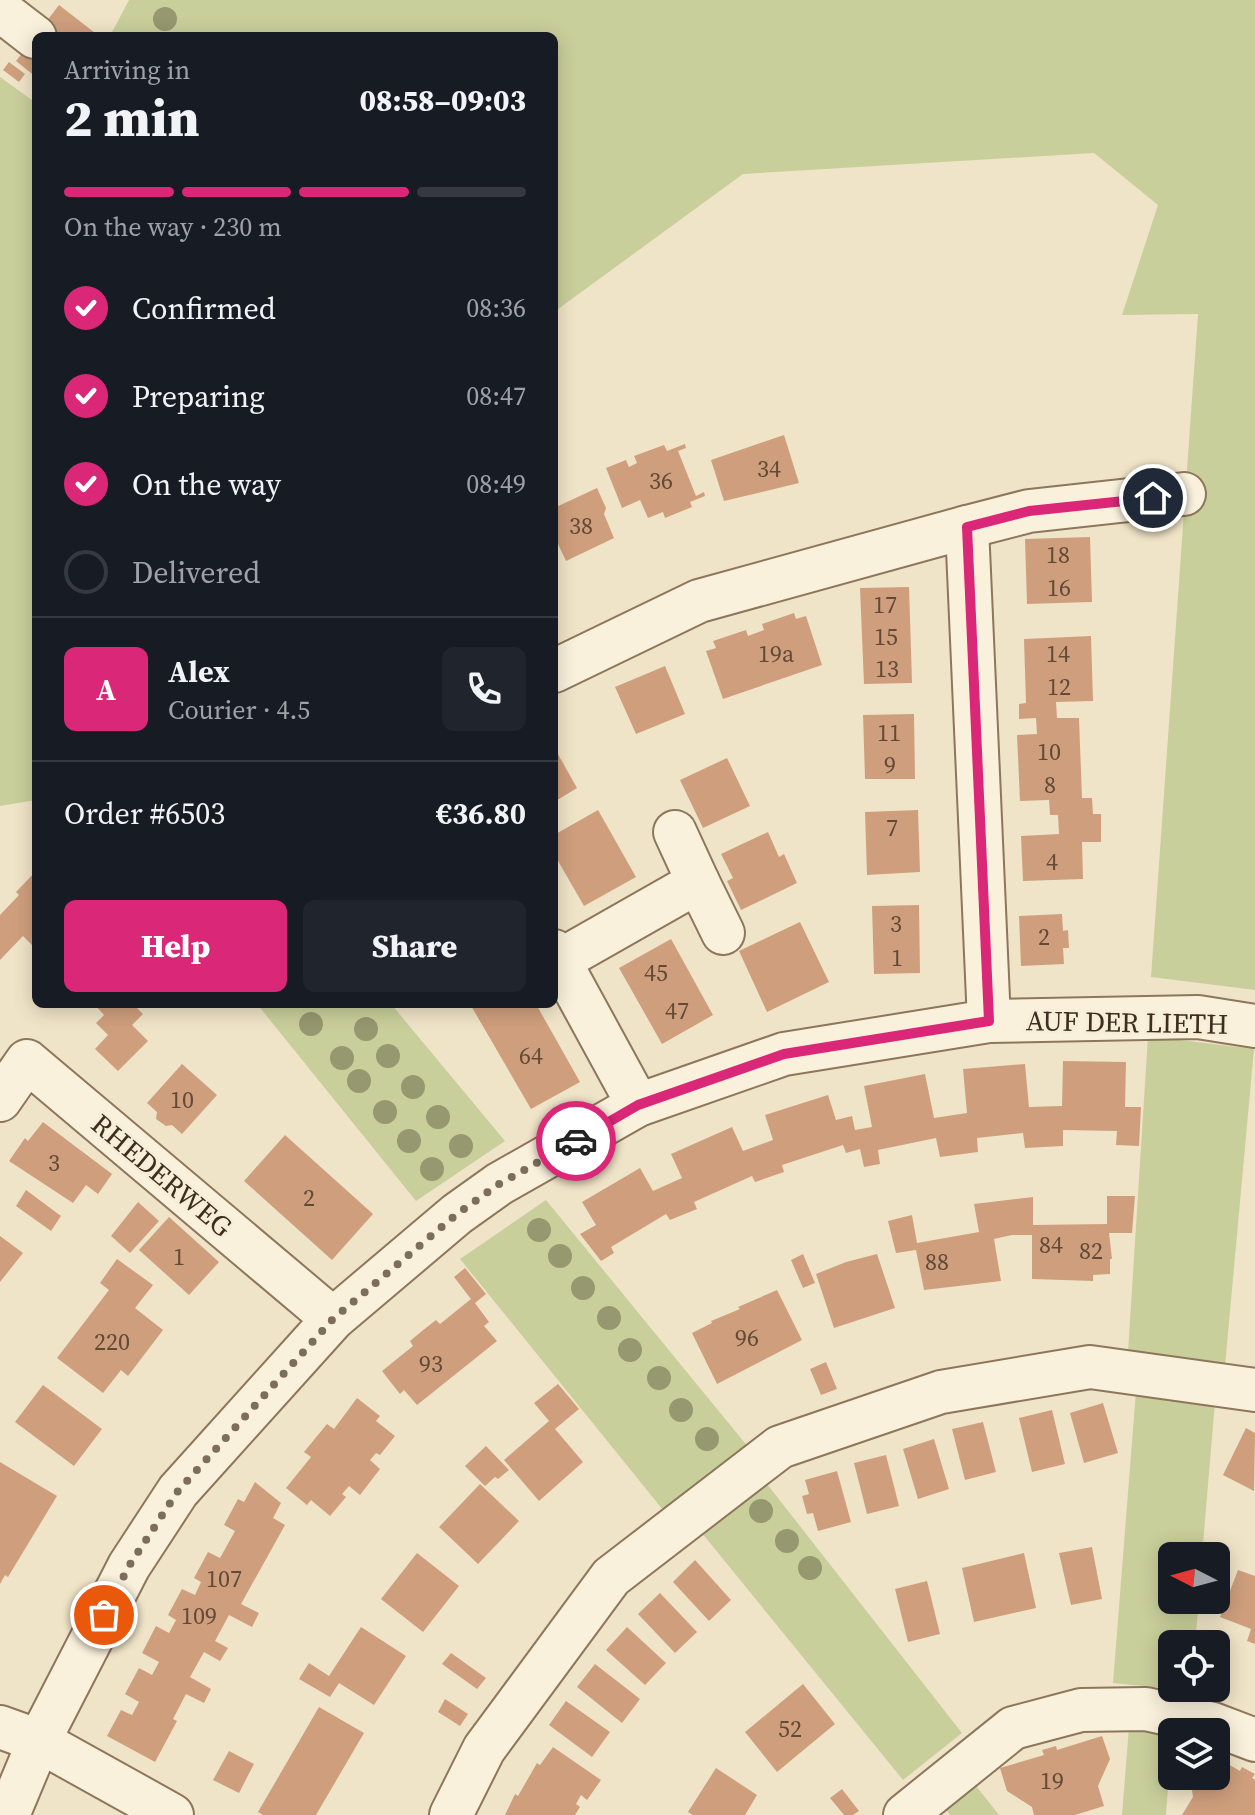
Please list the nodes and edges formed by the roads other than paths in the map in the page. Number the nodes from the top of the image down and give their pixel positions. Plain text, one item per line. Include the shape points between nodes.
1 (0, 10) edge
2 (32, 35) edge
3 (1184, 494) dead end
4 (967, 527) junction
5 (558, 669) edge
6 (675, 832) dead end
7 (698, 882) junction
8 (723, 933) dead end
9 (558, 955) edge
10 (558, 958) edge
11 (989, 1021) junction
12 (1255, 1026) edge
13 (0, 1100) edge
14 (638, 1105) junction
15 (333, 1319) junction
16 (1255, 1390) edge
17 (0, 1727) edge
18 (1255, 1740) edge
19 (39, 1741) junction
20 (8, 1815) edge
21 (172, 1815) edge
22 (451, 1815) edge
23 (905, 1815) edge

1 - 2 street
3 - 4 street via 1029,511
4 - 5 street via 699,601
4 - 11 street
6 - 7 street
7 - 8 street
7 - 9 street
10 - 14 street
11 - 12 street, AUF DER LIETH via 1198,1017
11 - 14 street, AUF DER LIETH via 784,1054
13 - 15 street, RHEDERWEG via 27,1061
14 - 15 street, AUF DER LIETH via 477,1199
15 - 19 street, AUF DER LIETH via 178,1491 129,1566
16 - 22 street via 1090,1367 941,1392 780,1447 611,1577 484,1749
17 - 19 street
18 - 23 street via 1146,1709 1081,1710 1013,1728
19 - 20 street, AUF DER LIETH
19 - 21 street

